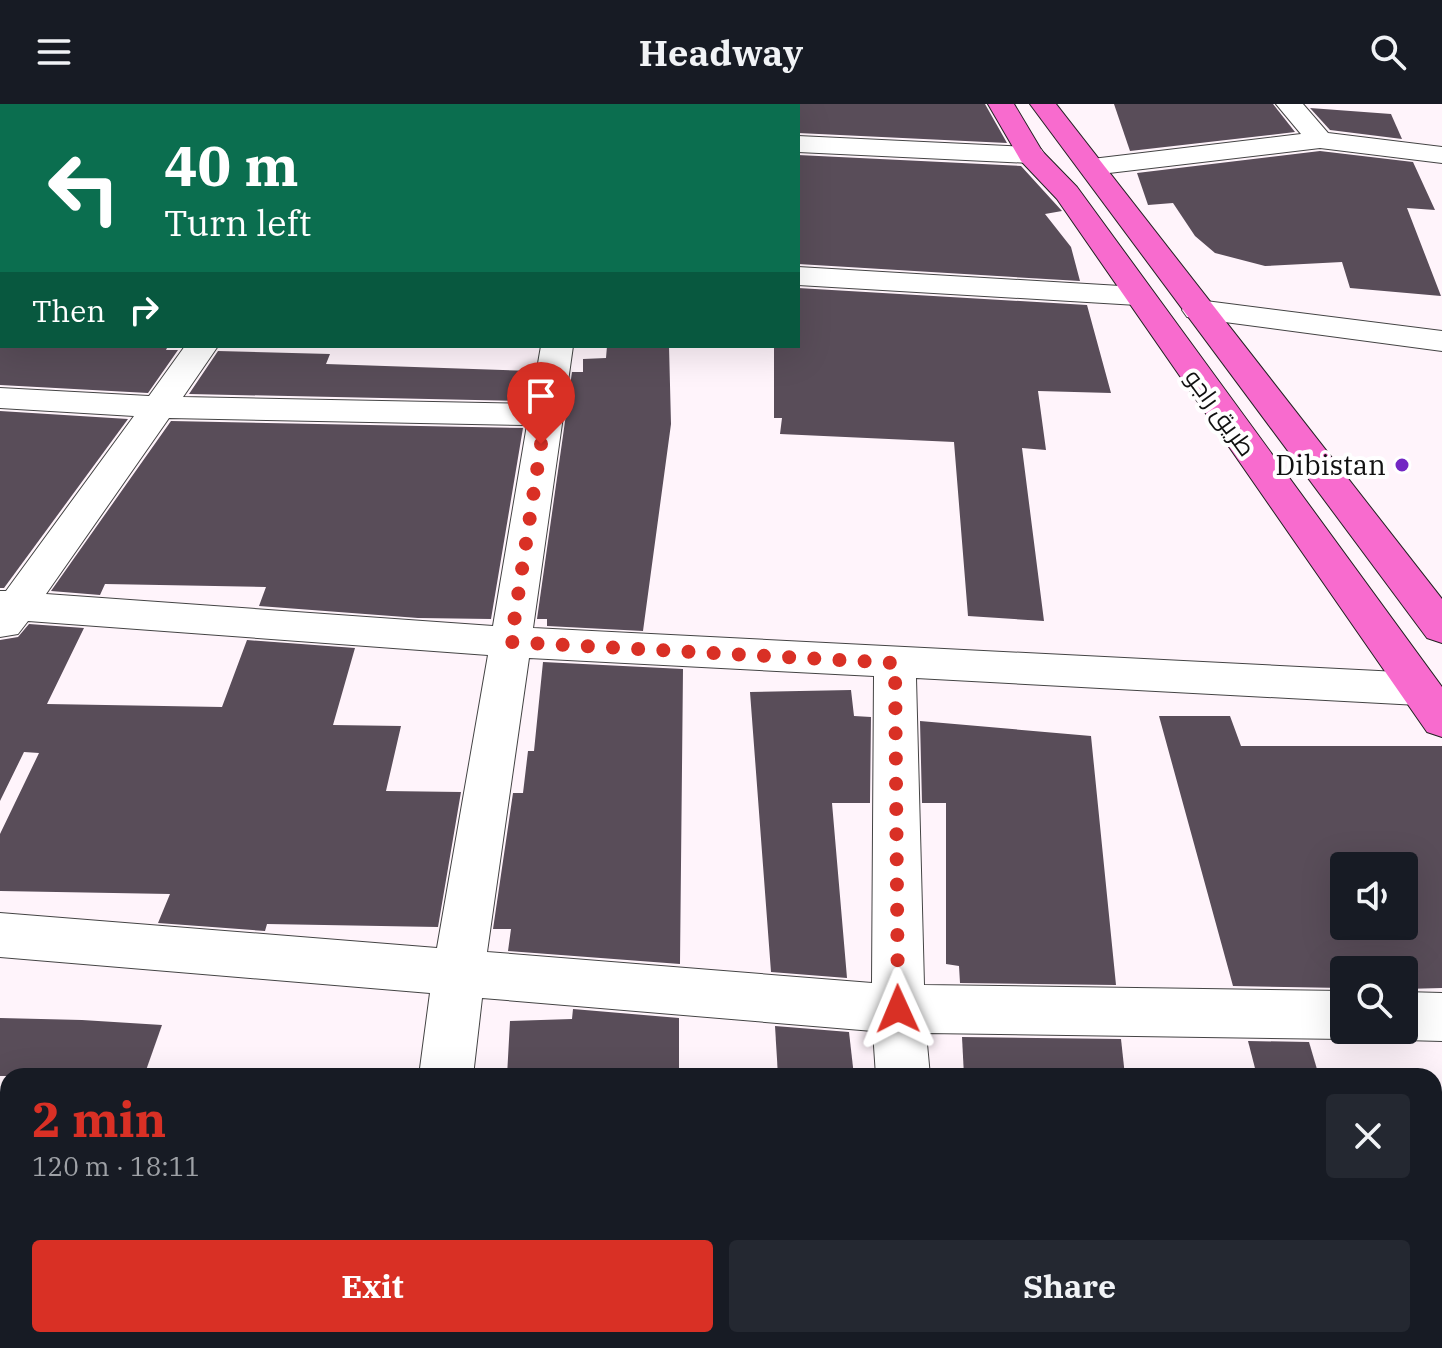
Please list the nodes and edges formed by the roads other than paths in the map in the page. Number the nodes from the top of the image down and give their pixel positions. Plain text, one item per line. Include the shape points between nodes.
1 (1001, 104) edge
2 (1043, 104) edge
3 (1289, 104) edge
4 (1320, 140) junction
5 (800, 144) edge
6 (1031, 155) junction
7 (1442, 155) edge
8 (1092, 167) junction
9 (800, 276) edge
10 (1137, 296) junction
11 (1198, 310) junction
12 (1442, 341) edge
13 (201, 348) edge
14 (557, 348) edge
15 (0, 398) edge
16 (159, 407) junction
17 (545, 415) junction
18 (6, 613) edge
19 (1442, 628) edge
20 (511, 642) junction
21 (895, 663) junction
22 (1430, 705) edge
23 (0, 935) edge
24 (459, 972) junction
25 (898, 1009) junction
26 (1330, 1015) edge
27 (1418, 1016) edge
28 (1442, 1017) edge
29 (447, 1068) edge
30 (902, 1068) edge

1 - 6 main road, طريق راجو
2 - 8 main road, طريق راجو
3 - 4 street
4 - 7 street
4 - 8 street
5 - 6 street
6 - 10 main road, طريق راجو via 1067,193
8 - 11 main road, طريق راجو
9 - 10 street
10 - 22 main road, طريق راجو
11 - 12 street
11 - 19 main road, طريق راجو
13 - 16 street
14 - 17 street
15 - 16 street
16 - 17 street
16 - 18 street
17 - 20 street
18 - 20 street
20 - 21 street
20 - 24 street
21 - 22 street
21 - 25 street
23 - 24 street
24 - 25 street
24 - 29 street
25 - 26 street
25 - 30 street
27 - 28 street

